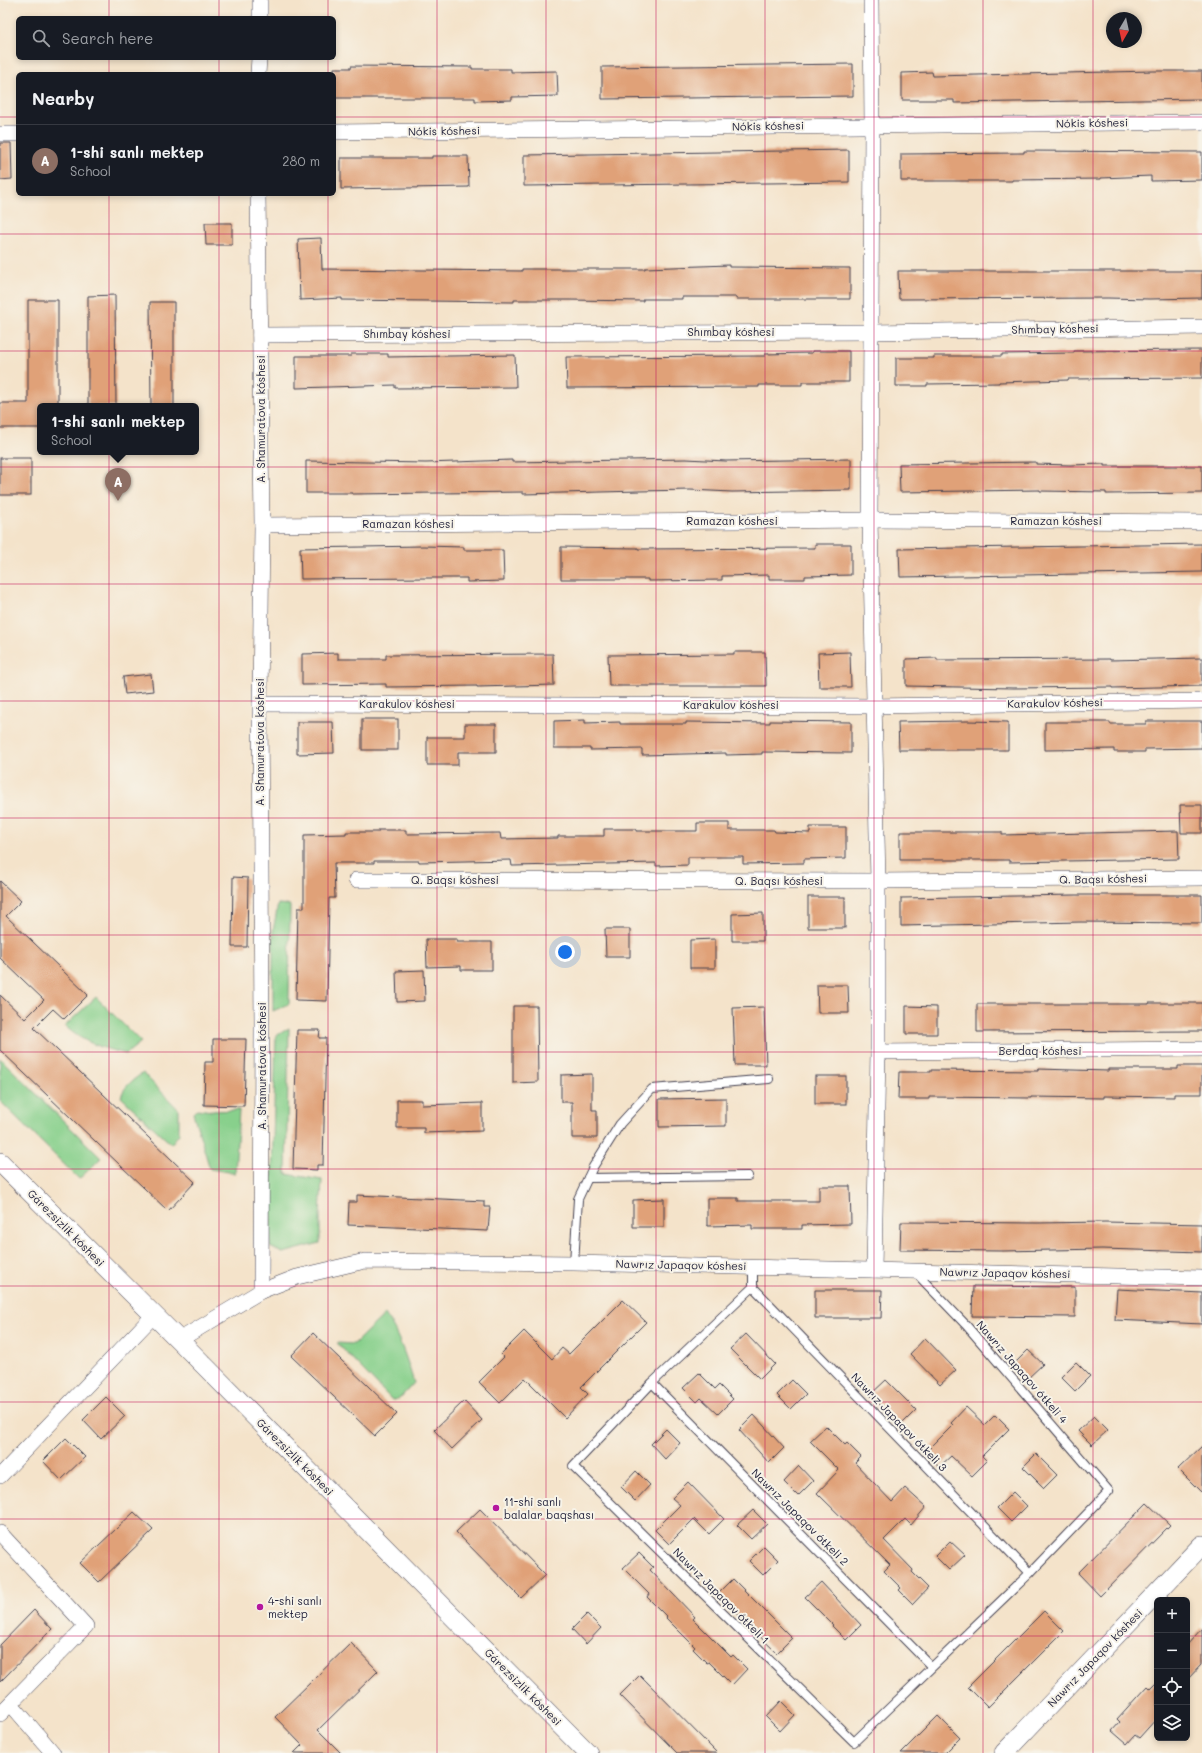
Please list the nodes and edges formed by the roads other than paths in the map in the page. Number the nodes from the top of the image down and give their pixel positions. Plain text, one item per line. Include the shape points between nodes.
1 (260, 0) edge
2 (871, 0) edge
3 (260, 16) edge
4 (259, 60) edge
5 (258, 72) edge
6 (1202, 122) edge
7 (872, 125) junction
8 (336, 132) edge
9 (0, 134) edge
10 (16, 134) edge
11 (258, 196) edge
12 (1202, 327) edge
13 (871, 332) junction
14 (260, 335) junction
15 (870, 520) junction
16 (1202, 522) edge
17 (262, 525) junction
18 (1202, 701) edge
19 (260, 704) junction
20 (874, 706) junction
21 (1202, 878) edge
22 (356, 880) dead end
23 (878, 881) junction
24 (1202, 1049) edge
25 (878, 1052) junction
26 (769, 1079) dead end
27 (0, 1162) edge
28 (748, 1176) dead end
29 (588, 1178) junction
30 (574, 1263) junction
31 (754, 1267) junction
32 (874, 1270) junction
33 (914, 1271) junction
34 (1202, 1278) edge
35 (753, 1287) junction
36 (261, 1291) junction
37 (154, 1316) junction
38 (178, 1340) junction
39 (652, 1383) junction
40 (0, 1476) edge
41 (0, 1533) edge
42 (1202, 1545) edge
43 (1030, 1573) junction
44 (931, 1666) junction
45 (5, 1709) edge
46 (53, 1753) edge
47 (588, 1753) edge
48 (1004, 1753) edge

1 - 3 street
2 - 7 street
4 - 5 street
6 - 7 street, Nókis kóshesi
7 - 8 street, Nókis kóshesi
7 - 13 street
9 - 10 street
11 - 14 street, A. Shamuratova kóshesi
12 - 13 street, Shımbay kóshesi
13 - 14 street, Shımbay kóshesi
13 - 15 street
14 - 17 street, A. Shamuratova kóshesi
15 - 16 street, Ramazan kóshesi
15 - 17 street, Ramazan kóshesi
15 - 20 street
17 - 19 street, A. Shamuratova kóshesi
18 - 20 street, Karakulov kóshesi
19 - 20 street, Karakulov kóshesi
19 - 36 street, A. Shamuratova kóshesi
20 - 23 street
21 - 23 street, Q. Baqsı kóshesi
22 - 23 street, Q. Baqsı kóshesi
23 - 25 street
24 - 25 street, Berdaq kóshesi
25 - 32 street
26 - 29 lane via 652,1089 620,1124
27 - 37 street, Gárezsizlik kóshesi
28 - 29 lane
29 - 30 lane via 578,1199
30 - 31 street, Nawrız Japaqov kóshesi
30 - 36 street, Nawrız Japaqov kóshesi via 365,1261 297,1277
31 - 32 street, Nawrız Japaqov kóshesi
31 - 35 lane
32 - 33 street, Nawrız Japaqov kóshesi
33 - 34 street, Nawrız Japaqov kóshesi
33 - 43 lane, Nawrız Japaqov ótkeli 4 via 966,1325 1109,1491
35 - 39 lane
35 - 43 lane, Nawrız Japaqov ótkeli 3
36 - 38 street, Nawrız Japaqov kóshesi
37 - 38 street, Gárezsizlik kóshesi
37 - 40 street
38 - 47 street, Gárezsizlik kóshesi
39 - 44 lane, Nawrız Japaqov ótkeli 2
39 - 44 lane, Nawrız Japaqov ótkeli 1 via 573,1466 854,1742
41 - 45 street via 86,1626
42 - 48 street, Nawrız Japaqov kóshesi
43 - 44 lane
45 - 46 street

